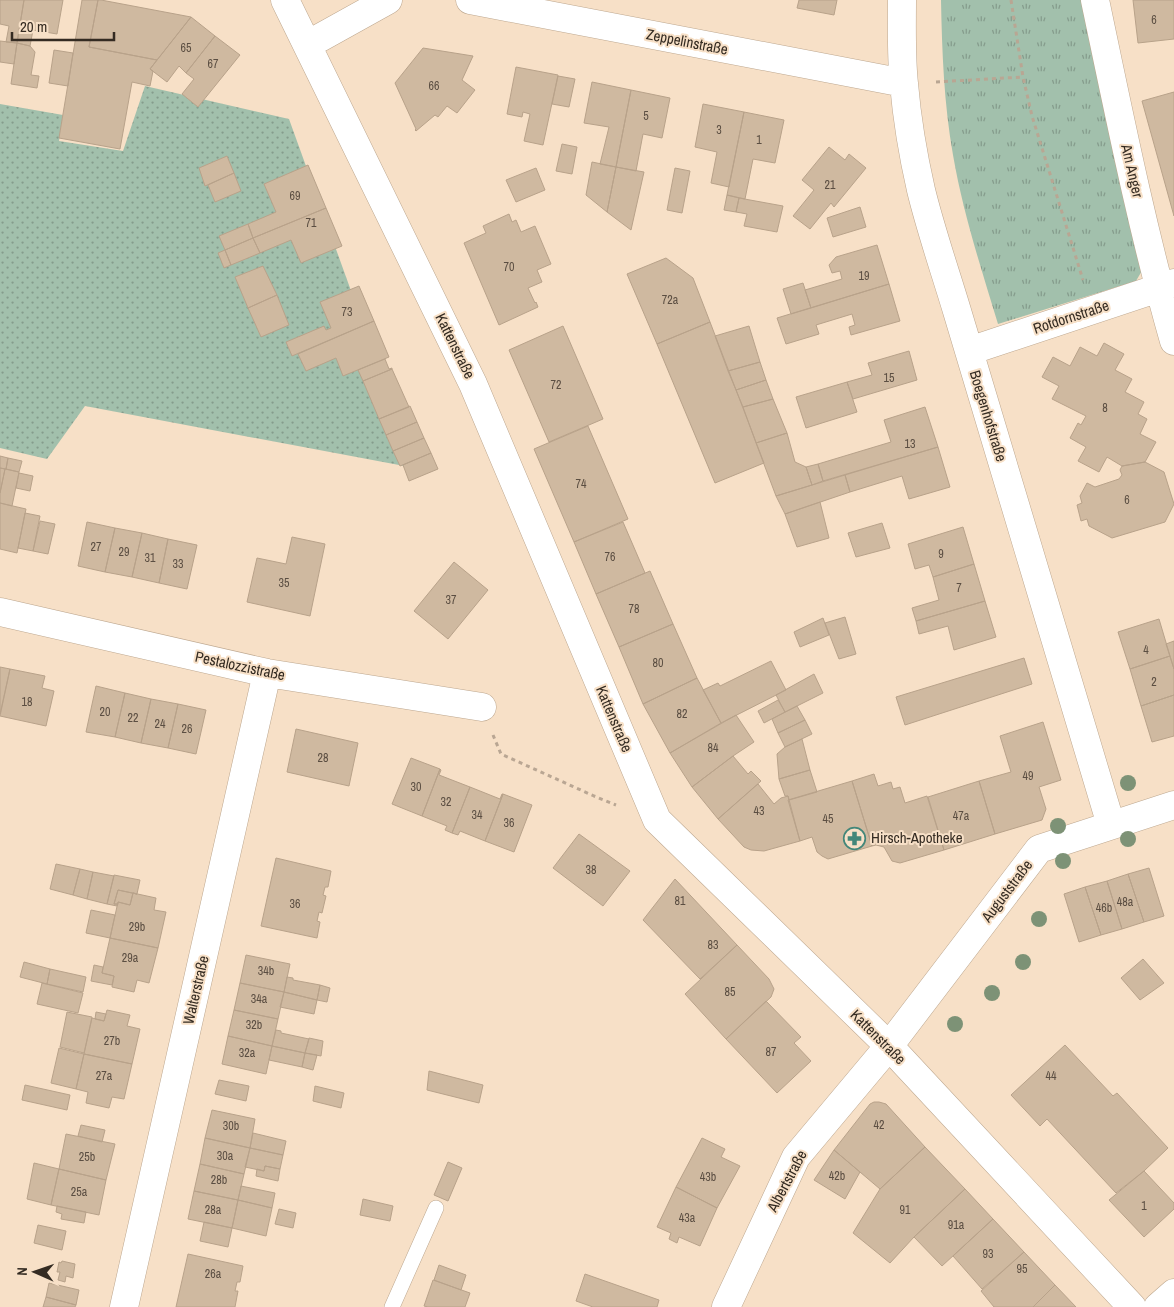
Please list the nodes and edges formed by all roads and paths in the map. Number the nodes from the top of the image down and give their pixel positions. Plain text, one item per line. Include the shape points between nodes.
1 (285, 0) edge
2 (388, 0) edge
3 (470, 0) edge
4 (902, 0) edge
5 (1011, 0) edge
6 (1095, 0) edge
7 (307, 45) junction
8 (1023, 77) junction
9 (904, 83) junction
10 (1166, 285) edge
11 (1092, 310) junction
12 (1174, 341) edge
13 (969, 351) junction
14 (0, 612) edge
15 (267, 673) junction
16 (482, 707) joint
17 (1174, 805) edge
18 (657, 820) junction
19 (1112, 825) junction
20 (889, 1046) junction
21 (436, 1208) dead end
22 (1174, 1292) edge
23 (124, 1307) edge
24 (392, 1307) edge
25 (726, 1307) edge
26 (1132, 1307) edge
27 (1158, 1307) edge

1 - 7 street, Kattenstraße
2 - 7 street
3 - 9 street, Zeppelinstraße
4 - 9 street, Boegenhofstraße
5 - 8 path
6 - 10 street, Am Anger via 1130,166
7 - 18 street, Kattenstraße via 473,384
8 - 9 path
8 - 11 path
9 - 13 street, Boegenhofstraße via 921,189
10 - 11 street, Rotdornstraße
10 - 12 street, Am Anger
11 - 13 street, Rotdornstraße
13 - 19 street, Boegenhofstraße
14 - 15 street, Pestalozzistraße
15 - 16 street, Pestalozzistraße
15 - 23 street, Walterstraße
16 - 18 path via 501,754
17 - 19 street, Auguststraße
18 - 20 street, Kattenstraße
19 - 20 street, Auguststraße via 1039,849
20 - 25 street, Albertstraße via 796,1157
20 - 26 street, Kattenstraße
21 - 24 lane
22 - 27 street

